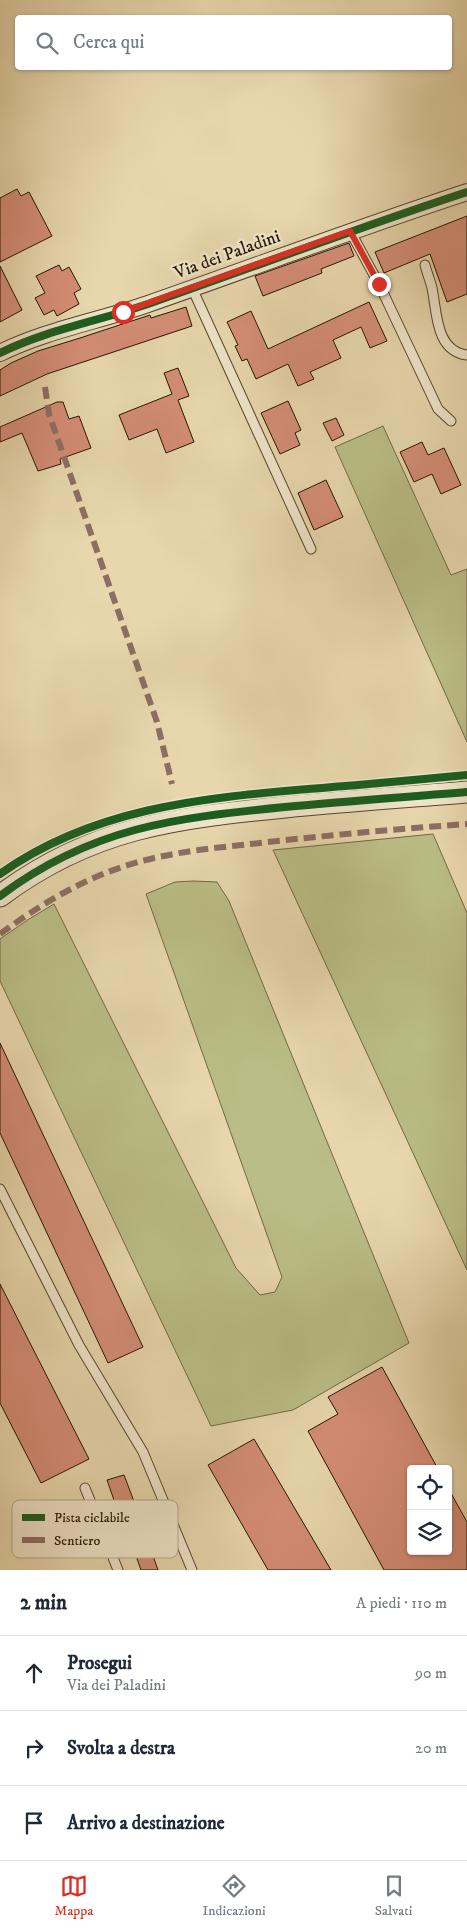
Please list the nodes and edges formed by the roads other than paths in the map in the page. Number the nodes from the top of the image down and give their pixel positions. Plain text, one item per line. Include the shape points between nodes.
1 (467, 192) edge
2 (350, 231) junction
3 (425, 265) dead end
4 (192, 288) junction
5 (0, 354) edge
6 (467, 355) edge
7 (451, 421) dead end
8 (311, 549) dead end
9 (467, 792) edge
10 (0, 896) edge
11 (0, 1189) edge
12 (85, 1488) dead end
13 (90, 1500) edge
14 (163, 1500) edge
15 (178, 1536) edge
16 (113, 1558) edge
17 (118, 1570) edge
18 (192, 1570) edge

1 - 2 street, Via dei Paladini
2 - 4 street, Via dei Paladini
2 - 7 lane via 438,408
3 - 6 lane via 438,326 447,345
4 - 5 street, Via dei Paladini via 43,336
4 - 8 lane
9 - 10 street via 245,811 154,825 73,851 36,870
11 - 14 lane via 80,1345 143,1452
12 - 13 lane
15 - 18 lane
16 - 17 lane

